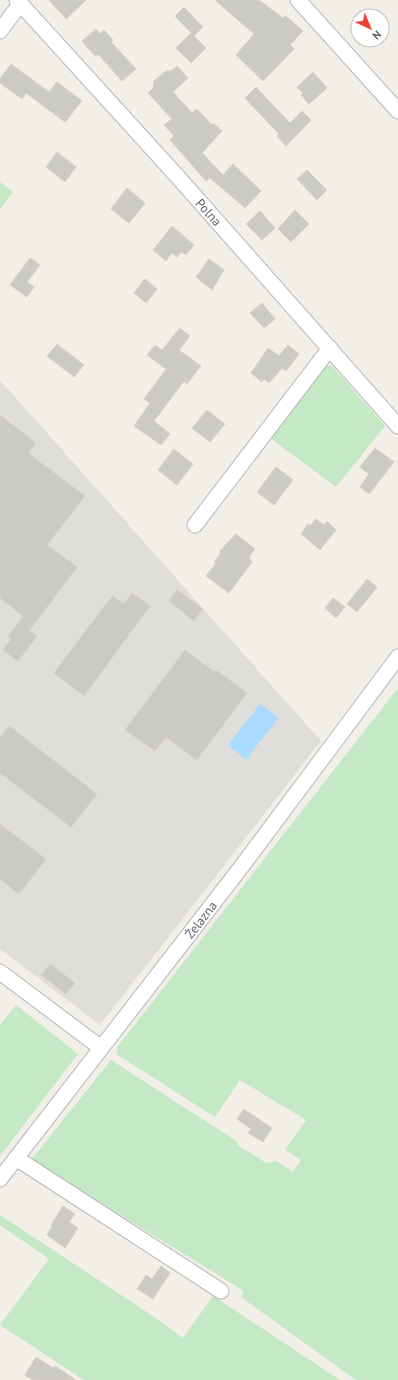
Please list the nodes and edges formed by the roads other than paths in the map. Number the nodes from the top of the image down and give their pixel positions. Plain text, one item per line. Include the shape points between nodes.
1 (298, 0) edge
2 (19, 2) edge
3 (0, 30) edge
4 (398, 111) edge
5 (330, 348) junction
6 (398, 426) edge
7 (194, 525) dead end
8 (398, 657) edge
9 (0, 972) edge
10 (101, 1048) junction
11 (16, 1158) junction
12 (0, 1179) edge
13 (220, 1291) dead end

1 - 4 street
2 - 3 street
2 - 5 street, Polna
5 - 6 street, Polna
5 - 7 street
8 - 10 street, Żelazna via 242,866
9 - 10 street
10 - 11 street, Żelazna
11 - 12 street, Żelazna
11 - 13 street

